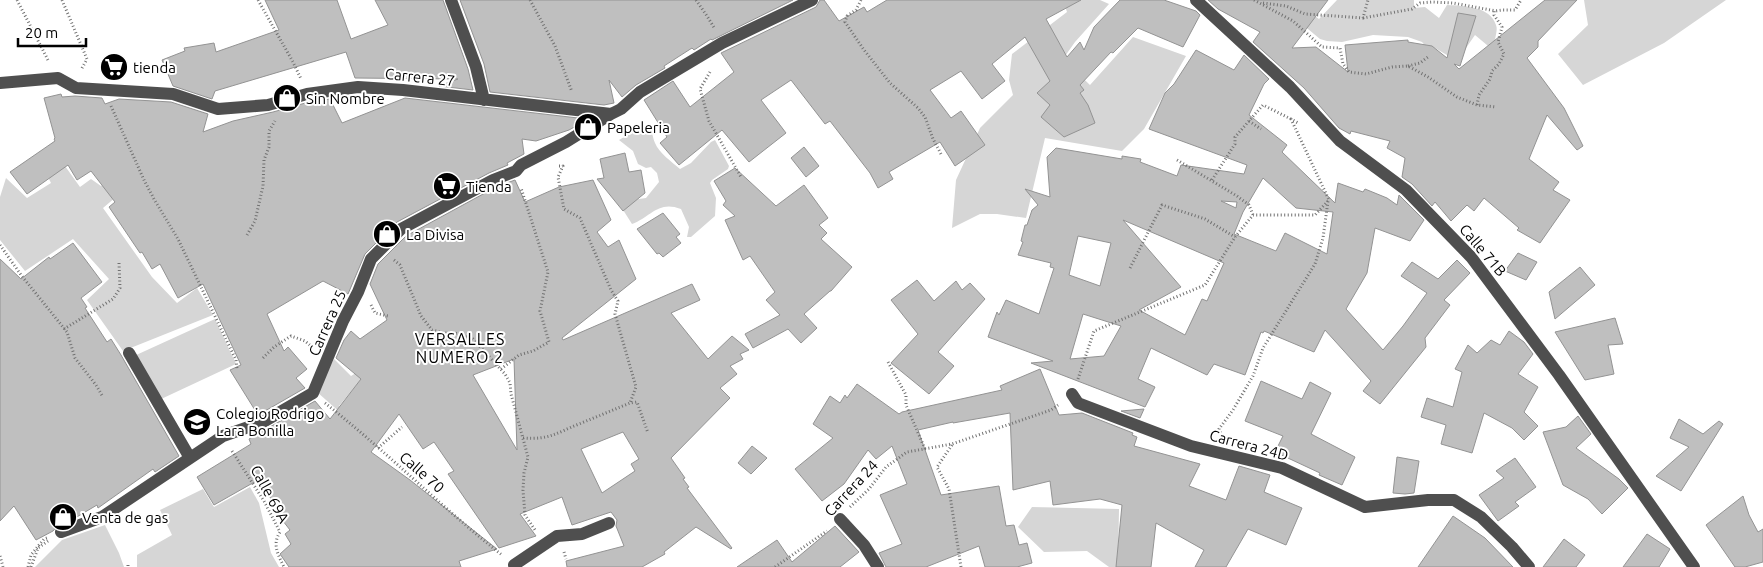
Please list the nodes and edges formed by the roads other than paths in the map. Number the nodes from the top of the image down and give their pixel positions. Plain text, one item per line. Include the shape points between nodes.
1 (451, 0) edge
2 (812, 0) edge
3 (1196, 0) edge
4 (0, 83) edge
5 (484, 100) junction
6 (611, 114) junction
7 (129, 353) dead end
8 (1072, 394) road end
9 (190, 458) junction
10 (840, 519) road end
11 (609, 523) dead end
12 (61, 532) road end
13 (514, 565) road end
14 (878, 567) edge
15 (1529, 567) edge
16 (1694, 567) edge

1 - 5 street via 476,66
2 - 6 street via 719,45 640,92
3 - 16 street, Calle 71B via 1290,87 1340,141 1406,190 1471,257 1559,375
4 - 5 street, Carrera 27 via 58,78 76,88 173,94 218,109 268,105 307,94 358,87
5 - 6 street, Carrera 27
6 - 9 street, Carrera 25 via 521,165 516,171 401,229 371,259 313,393 263,422 223,436
7 - 9 street
8 - 15 street, Carrera 24D via 1078,403 1141,428 1191,446 1282,468 1365,507 1454,500 1481,517
9 - 12 street via 102,517
10 - 14 street via 864,545
11 - 13 street via 582,534 557,536

